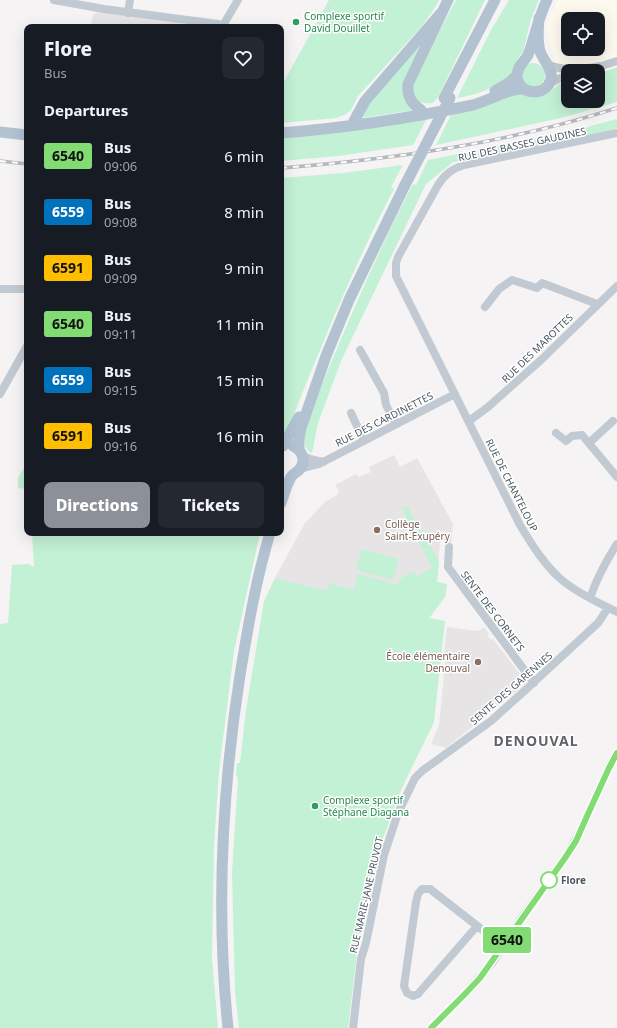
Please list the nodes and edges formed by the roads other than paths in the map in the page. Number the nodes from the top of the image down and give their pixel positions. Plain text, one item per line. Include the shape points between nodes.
1 (54, 0) edge
2 (130, 0) edge
3 (238, 0) edge
4 (448, 0) edge
5 (547, 0) edge
6 (498, 2) edge
7 (128, 12) junction
8 (441, 13) junction
9 (539, 18) junction
10 (218, 24) edge
11 (224, 24) edge
12 (524, 61) junction
13 (617, 61) edge
14 (546, 63) junction
15 (605, 65) edge
16 (561, 68) edge
17 (517, 75) junction
18 (561, 78) edge
19 (549, 84) junction
20 (524, 89) junction
21 (447, 98) junction
22 (421, 110) junction
23 (354, 121) junction
24 (0, 128) edge
25 (284, 128) edge
26 (24, 130) edge
27 (0, 132) edge
28 (284, 133) edge
29 (617, 133) edge
30 (24, 135) edge
31 (402, 185) junction
32 (617, 286) edge
33 (0, 288) edge
34 (24, 289) edge
35 (597, 304) junction
36 (485, 307) dead end
37 (360, 350) dead end
38 (24, 351) edge
39 (0, 394) edge
40 (455, 394) junction
41 (351, 413) dead end
42 (469, 421) junction
43 (613, 421) dead end
44 (396, 424) junction
45 (556, 433) dead end
46 (364, 441) junction
47 (284, 442) edge
48 (589, 443) junction
49 (284, 446) edge
50 (300, 452) junction
51 (323, 462) junction
52 (297, 471) junction
53 (284, 474) edge
54 (617, 477) edge
55 (284, 494) edge
56 (263, 536) edge
57 (269, 536) edge
58 (617, 544) edge
59 (449, 547) dead end
60 (590, 598) junction
61 (608, 608) junction
62 (617, 612) edge
63 (534, 683) junction
64 (617, 753) edge
65 (418, 774) joint
66 (477, 926) junction
67 (503, 946) junction
68 (222, 1028) edge
69 (228, 1028) edge
70 (353, 1028) edge
71 (431, 1028) edge

1 - 7 street
2 - 7 street
3 - 11 street
4 - 8 main road
5 - 9 main road
6 - 21 main road
6 - 21 main road via 482,25
7 - 10 street
8 - 22 main road via 408,84 410,100
8 - 23 main road via 365,101
9 - 12 main road
9 - 14 main road via 538,44
12 - 14 main road via 533,58
12 - 17 main road
13 - 15 street
14 - 16 street
14 - 19 main road via 551,74
17 - 20 main road
17 - 22 main road via 481,97
18 - 19 street
19 - 20 main road via 538,92
20 - 28 main road via 506,92 473,105 416,116
21 - 31 main road, bridge
22 - 23 main road
23 - 25 main road
24 - 26 main road
27 - 30 main road
29 - 40 street, RUE DES BASSES GAUDINES via 464,165 450,170 438,185 398,257 395,271
31 - 47 main road via 344,298 299,416
31 - 50 main road via 337,328 301,428
32 - 35 street, RUE DES MAROTTES
33 - 34 street
35 - 36 street via 542,283 537,288 512,280 499,289
35 - 42 street, RUE DES MAROTTES via 541,360
37 - 44 street via 384,393 386,405
38 - 39 street
40 - 42 street, RUE DES BASSES GAUDINES
40 - 44 street, RUE DES CARDINETTES
41 - 46 street
42 - 60 street, RUE DE CHANTELOUP via 530,543 563,581
43 - 48 street
44 - 46 street, RUE DES CARDINETTES
45 - 48 street via 566,441 572,436 582,435
46 - 51 street, RUE DES CARDINETTES
48 - 54 street
49 - 50 main road via 291,445
50 - 51 street via 310,459
50 - 52 main road via 302,464
51 - 52 street, RUE DES CARDINETTES
52 - 53 main road
52 - 55 main road via 289,480
56 - 68 main road via 236,674 222,792 217,912
57 - 69 main road via 243,660 228,779 222,902 223,972
58 - 60 street via 596,580
59 - 63 street, SENTE DES CORNETS via 448,567
60 - 61 street, RUE DE CHANTELOUP
61 - 62 street, RUE DE CHANTELOUP
61 - 63 street, SENTE DES GARENNES via 598,623
63 - 65 street, SENTE DES GARENNES via 491,721
64 - 67 street via 576,841
65 - 70 street, RUE MARIE-JANE PRUVOT via 398,813 384,856 361,958
66 - 66 street via 430,889 420,890 404,986 407,993 413,996 418,994
66 - 67 street
67 - 71 street via 480,978

